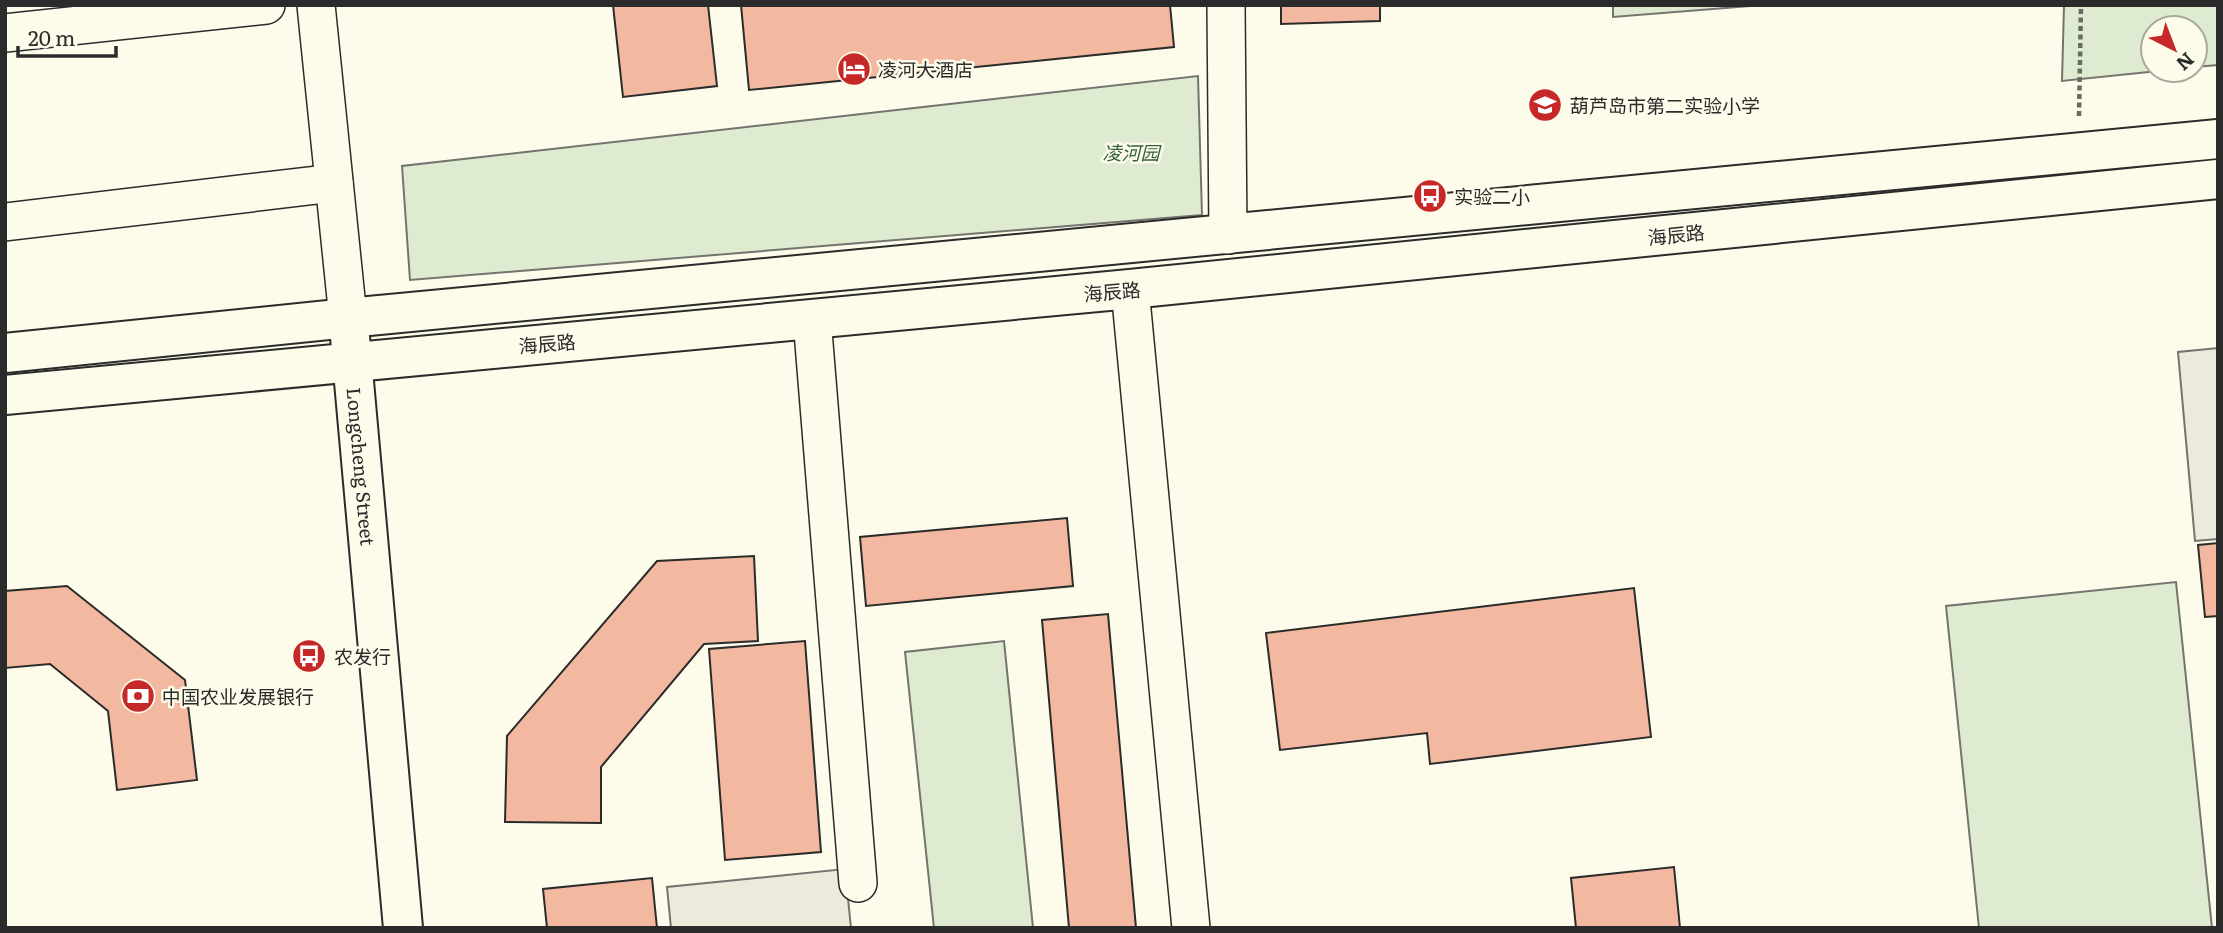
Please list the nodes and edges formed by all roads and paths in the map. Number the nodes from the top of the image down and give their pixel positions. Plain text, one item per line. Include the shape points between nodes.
1 (266, 5) edge
2 (316, 5) edge
3 (1226, 5) edge
4 (2081, 5) edge
5 (5, 33) edge
6 (2218, 139) edge
7 (2078, 153) junction
8 (2218, 179) edge
9 (334, 183) junction
10 (5, 222) edge
11 (1228, 235) junction
12 (1130, 289) junction
13 (348, 318) junction
14 (812, 319) junction
15 (5, 353) edge
16 (352, 362) junction
17 (5, 395) edge
18 (858, 883) dead end
19 (403, 928) edge
20 (1191, 928) edge

1 - 5 street
2 - 9 street, Longcheng Street
3 - 11 street
4 - 7 path
6 - 7 main road
7 - 11 main road
8 - 12 main road, 海辰路
9 - 10 street
9 - 13 street, Longcheng Street
11 - 13 main road
12 - 14 main road, 海辰路
12 - 20 street
13 - 15 main road
13 - 16 main road, Longcheng Street
14 - 16 main road, 海辰路
14 - 18 street
16 - 17 main road, 海辰路
16 - 19 main road, Longcheng Street

